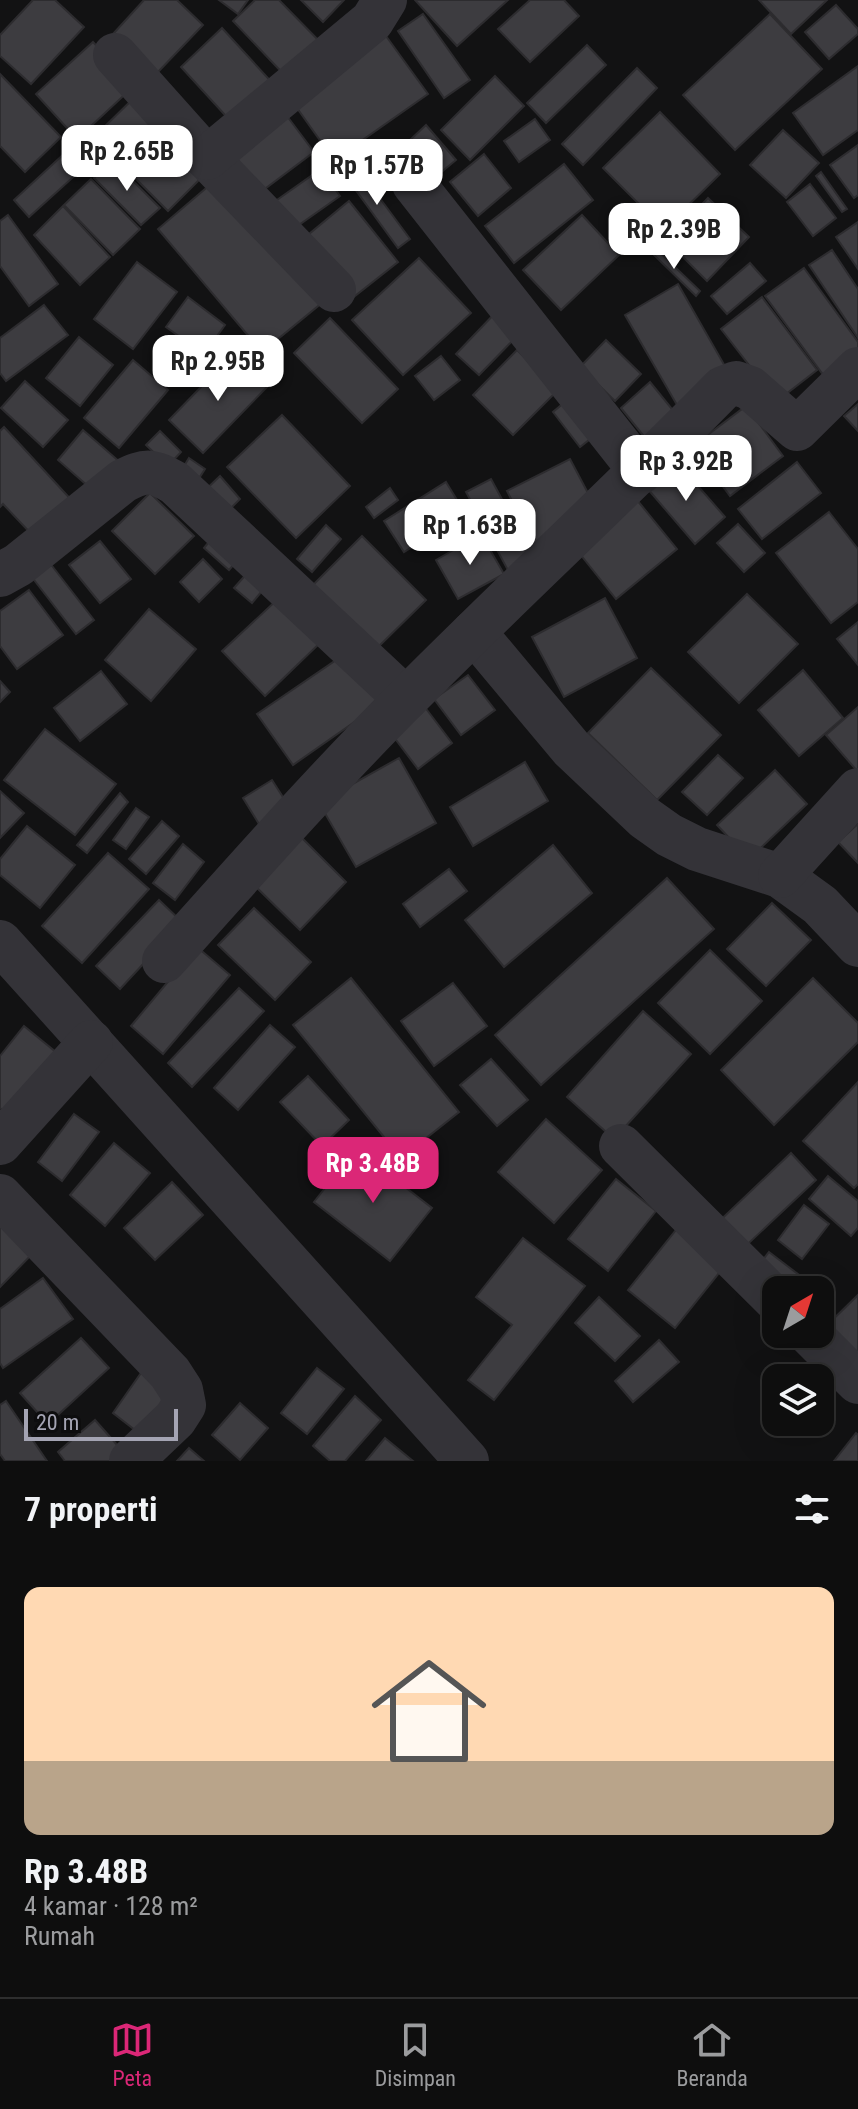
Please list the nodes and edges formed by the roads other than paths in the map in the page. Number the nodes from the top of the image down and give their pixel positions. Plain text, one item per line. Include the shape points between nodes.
1 (385, 0) edge
2 (115, 55) dead end
3 (207, 158) junction
4 (414, 184) dead end
5 (334, 290) dead end
6 (858, 369) edge
7 (641, 472) junction
8 (0, 575) edge
9 (474, 632) junction
10 (406, 699) junction
11 (858, 790) edge
12 (780, 876) junction
13 (0, 942) edge
14 (858, 945) edge
15 (164, 961) dead end
16 (91, 1042) junction
17 (0, 1143) edge
18 (621, 1146) dead end
19 (0, 1196) edge
20 (762, 1286) edge
21 (824, 1348) edge
22 (858, 1382) edge
23 (131, 1461) edge
24 (467, 1461) edge

1 - 3 street via 372,21
2 - 3 street
3 - 5 street
4 - 7 street
6 - 7 street via 797,429 750,388 736,383 723,388
7 - 9 street
8 - 10 street via 123,481 154,472 175,483
9 - 10 street
9 - 12 street via 571,748 645,818 697,849
10 - 15 street
11 - 12 street
12 - 14 street via 820,905
13 - 16 street
16 - 17 street
16 - 24 street
18 - 20 street
19 - 23 street via 181,1390 184,1405 175,1419
21 - 22 street

